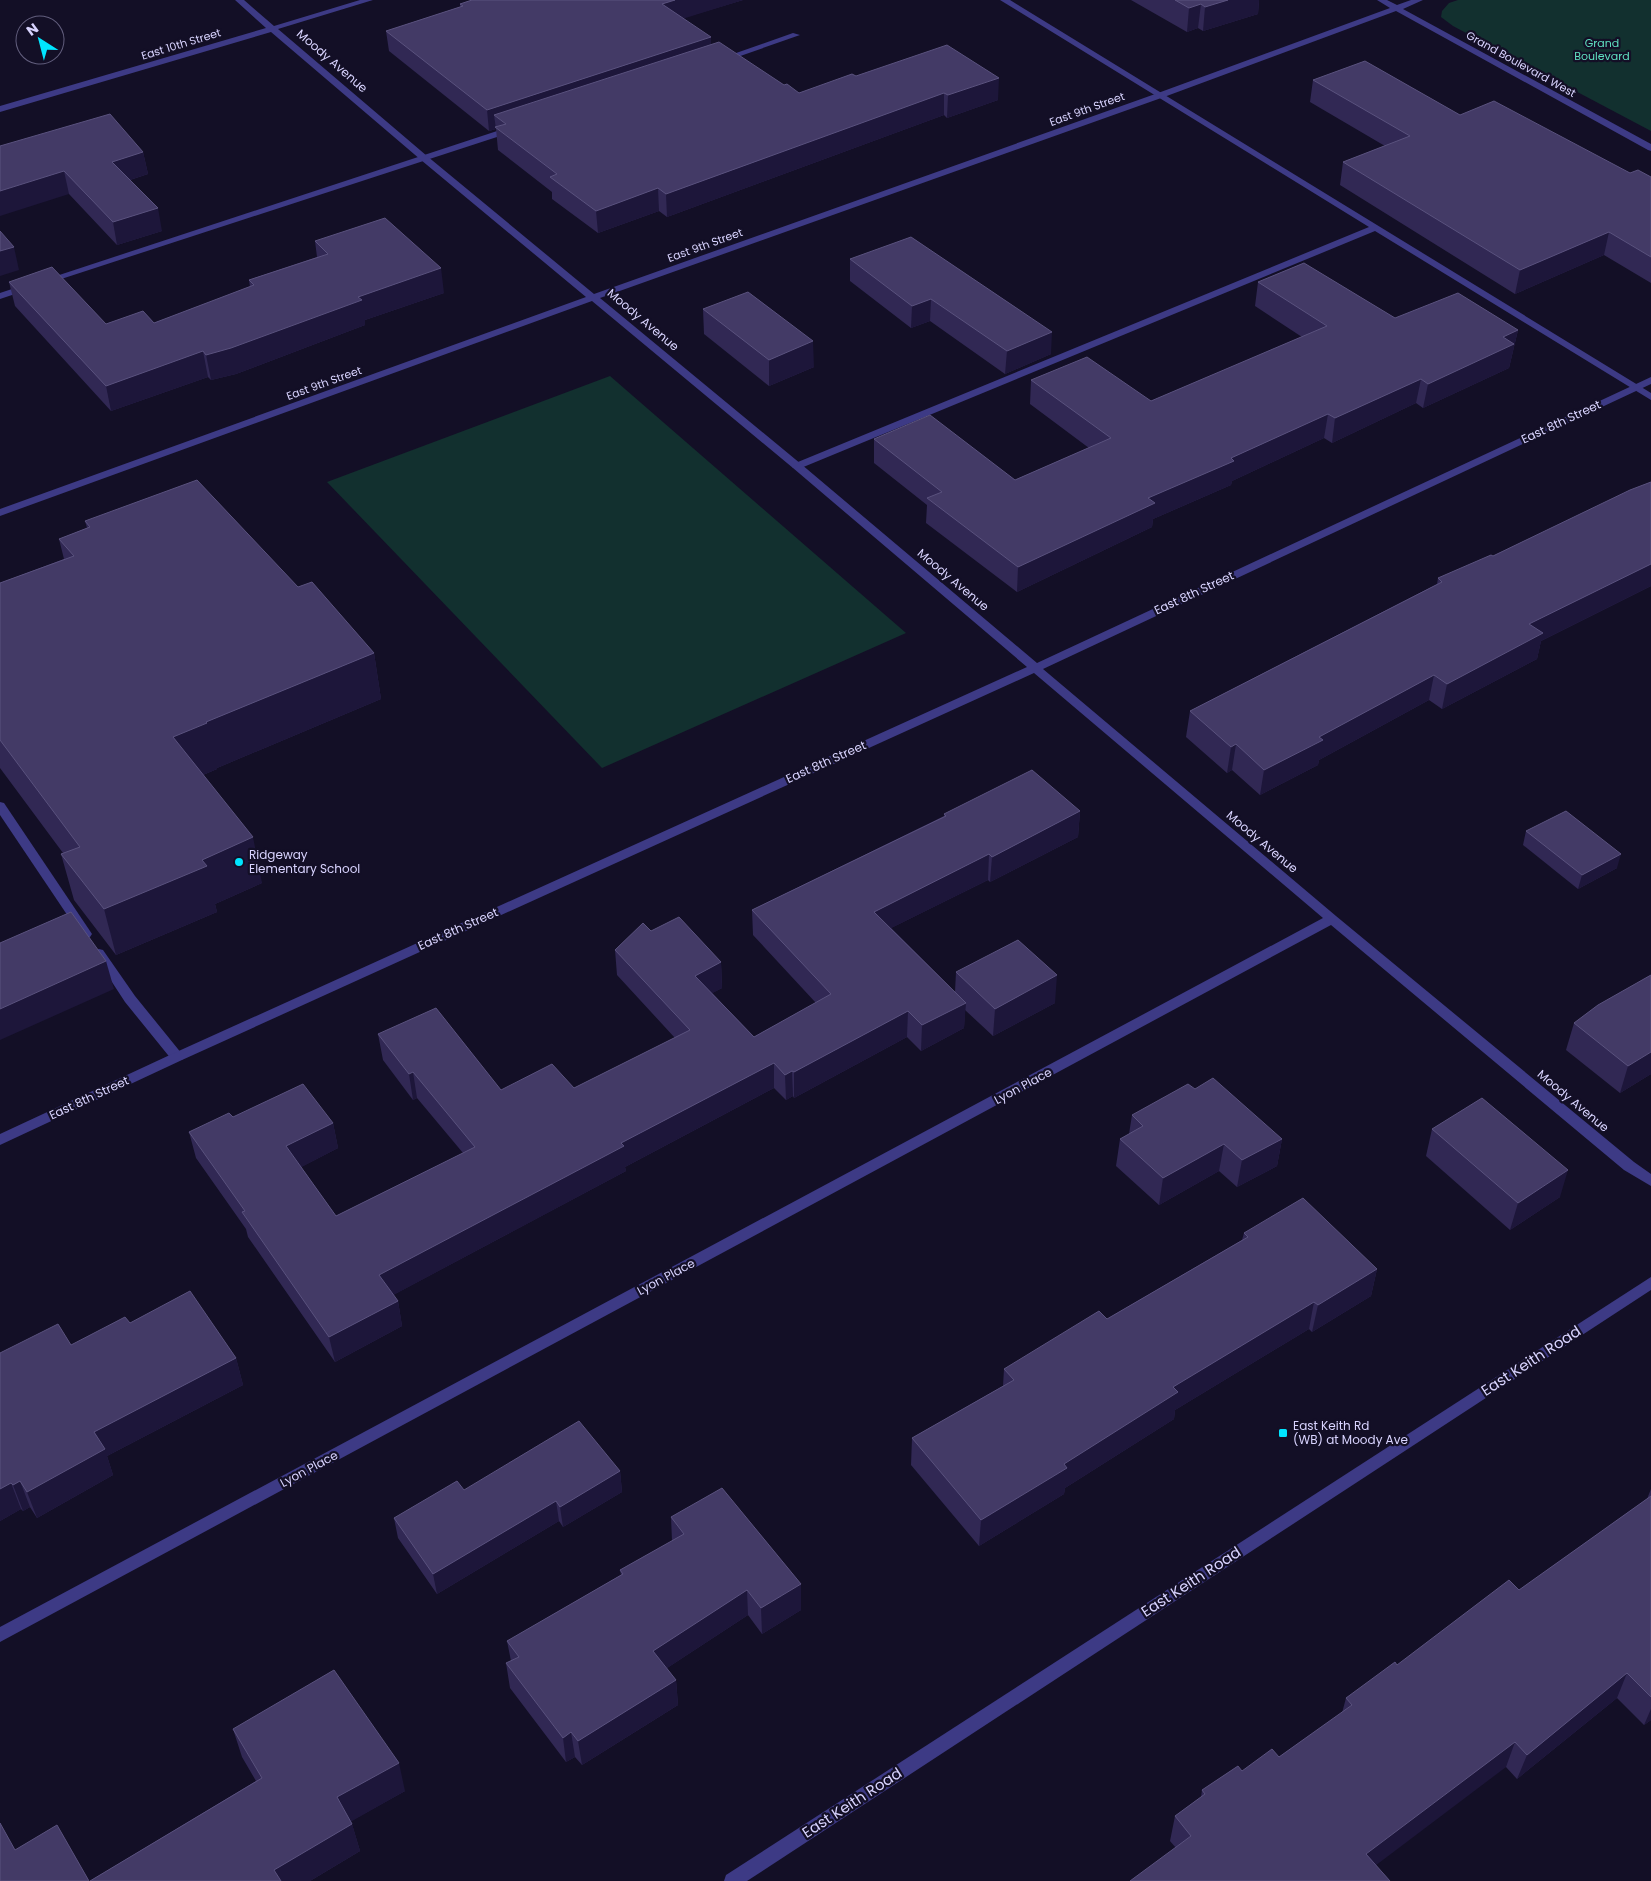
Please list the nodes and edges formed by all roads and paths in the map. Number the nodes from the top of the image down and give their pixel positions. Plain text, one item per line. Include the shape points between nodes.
1 (238, 0) edge
2 (369, 0) edge
3 (1004, 0) edge
4 (1381, 0) edge
5 (1419, 0) edge
6 (1396, 8) junction
7 (273, 28) junction
8 (796, 34) dead end
9 (713, 62) edge
10 (1160, 94) junction
11 (0, 109) edge
12 (520, 127) edge
13 (1651, 148) edge
14 (424, 158) junction
15 (1376, 227) junction
16 (0, 296) edge
17 (594, 296) junction
18 (1651, 380) edge
19 (1634, 387) junction
20 (1651, 397) edge
21 (797, 466) junction
22 (0, 513) edge
23 (1035, 668) junction
24 (0, 806) edge
25 (1332, 919) junction
26 (177, 1057) junction
27 (0, 1140) edge
28 (1651, 1180) edge
29 (1651, 1283) edge
30 (0, 1635) edge
31 (732, 1881) edge

1 - 7 street, Moody Avenue
2 - 7 street, East 10th Street
3 - 10 street
4 - 6 street, Grand Boulevard West
5 - 6 street, East 9th Street
6 - 10 street, East 9th Street
6 - 13 street, Grand Boulevard West
7 - 11 street, East 10th Street
7 - 14 street, Moody Avenue
8 - 9 street
10 - 15 street
10 - 17 street, East 9th Street
12 - 14 street
14 - 16 street
14 - 17 street, Moody Avenue
15 - 19 street
15 - 21 street
17 - 21 street, Moody Avenue
17 - 22 street, East 9th Street
18 - 19 street, East 8th Street
19 - 20 street
19 - 23 street, East 8th Street
21 - 23 street, Moody Avenue
23 - 25 street, Moody Avenue
23 - 26 street, East 8th Street
24 - 26 street via 130,999
25 - 28 street, Moody Avenue
25 - 30 street, Lyon Place
26 - 27 street, East 8th Street
29 - 31 street, East Keith Road

